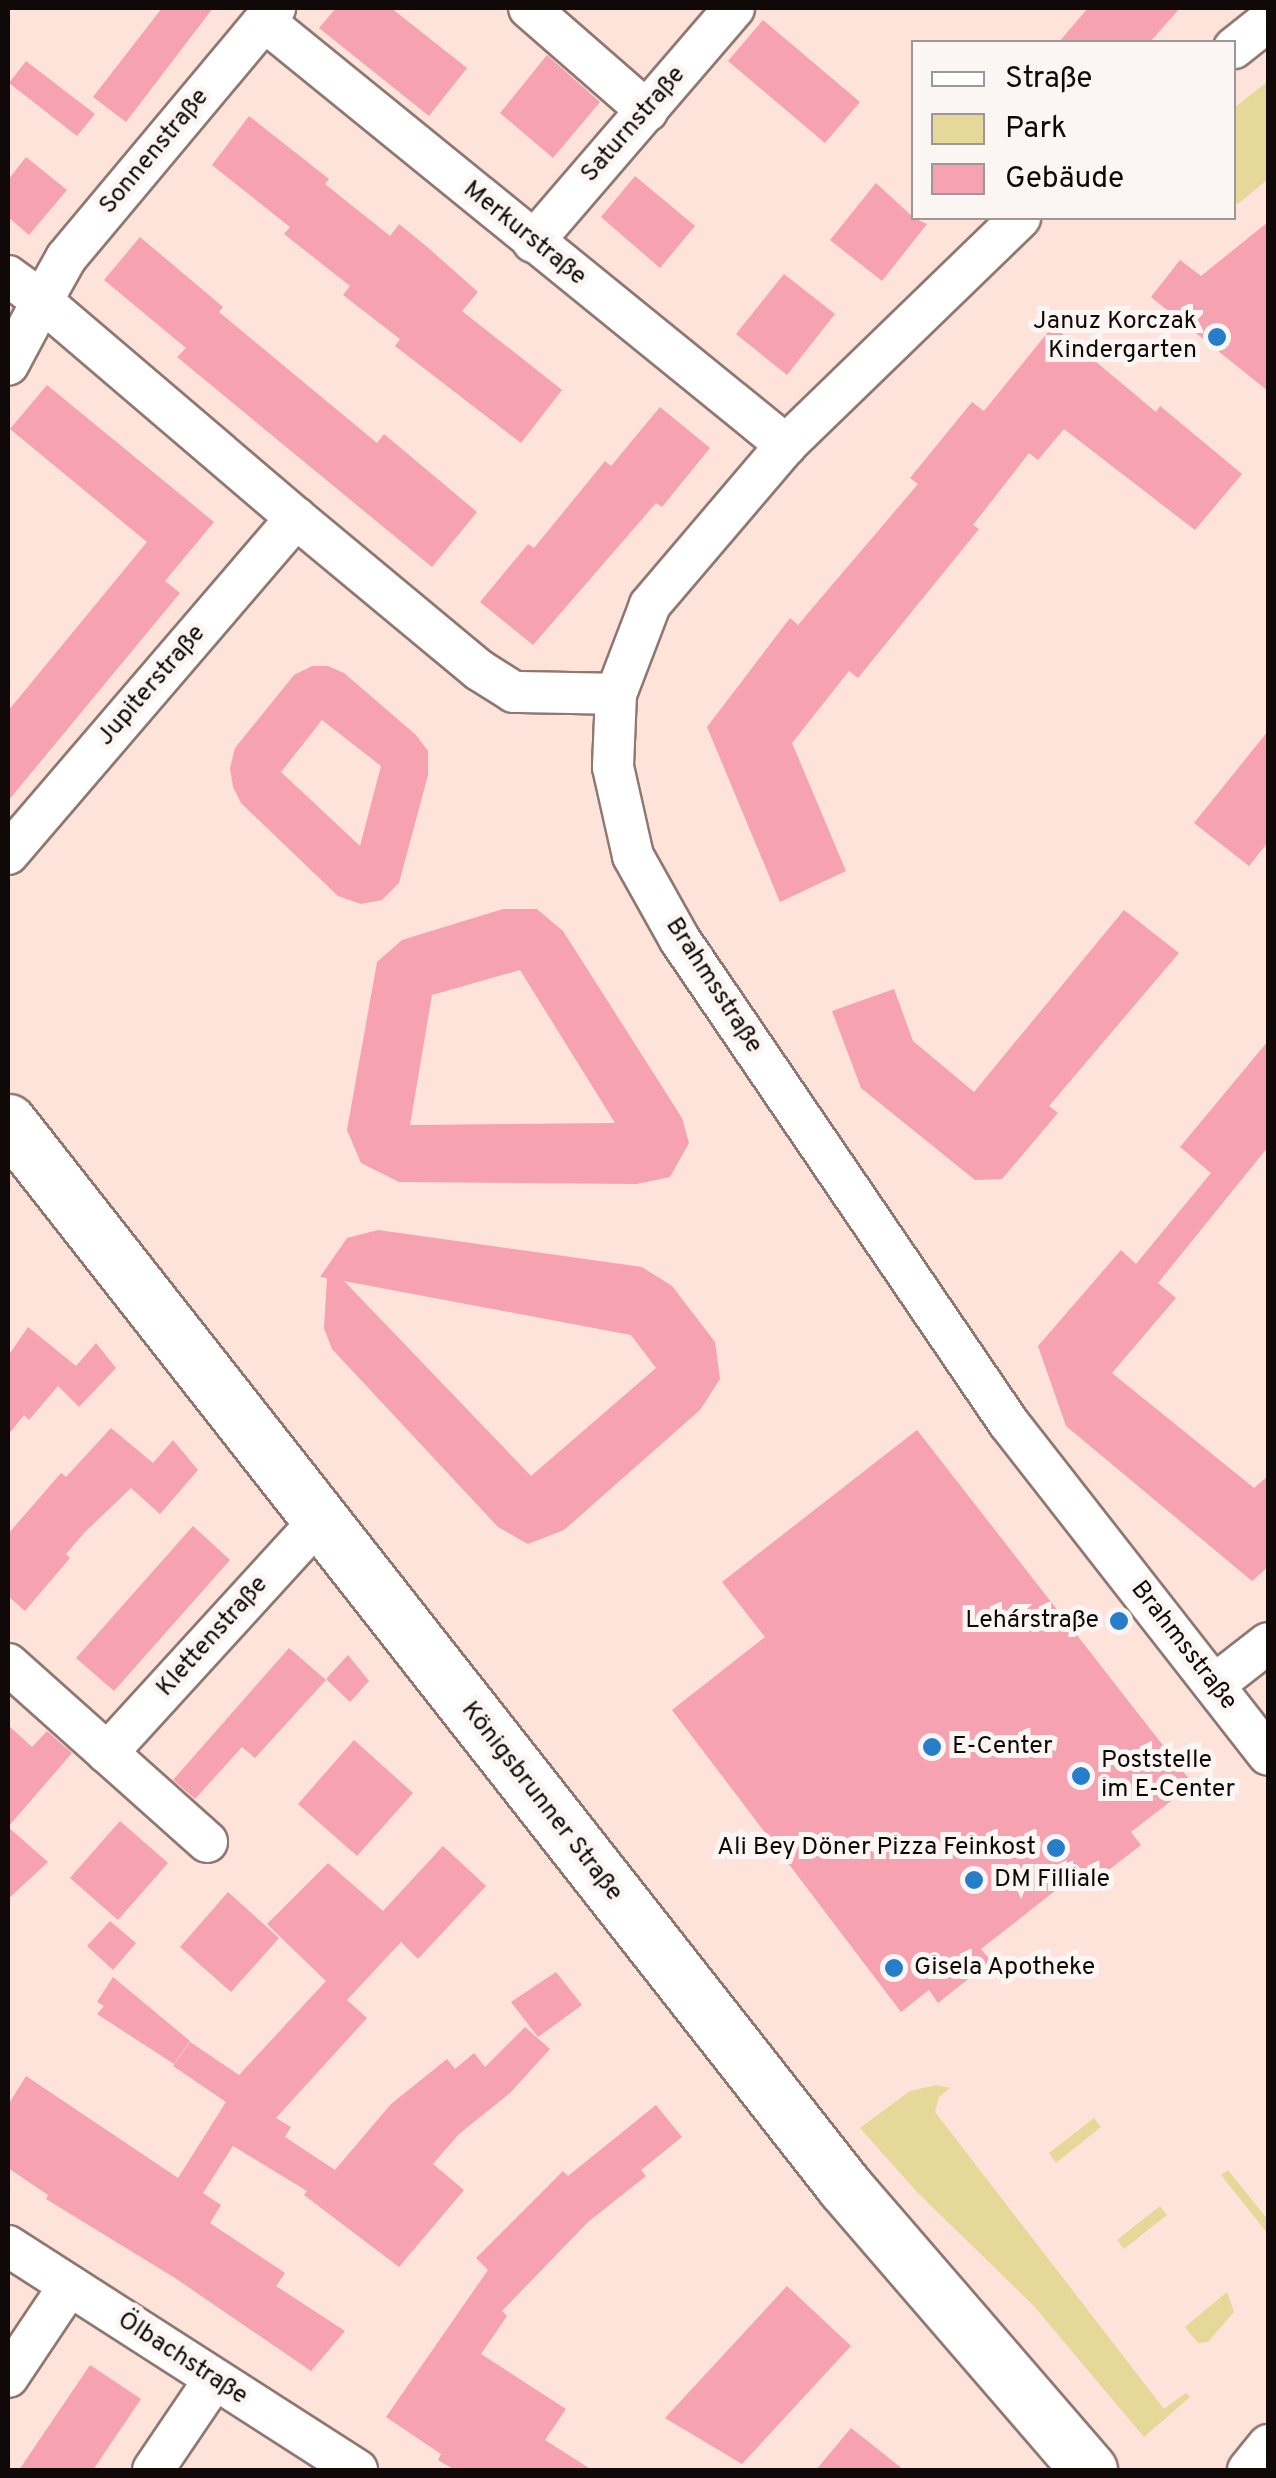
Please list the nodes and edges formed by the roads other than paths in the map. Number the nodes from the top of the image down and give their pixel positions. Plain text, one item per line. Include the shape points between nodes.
1 (529, 8) edge
2 (734, 8) edge
3 (269, 14) edge
4 (1268, 22) edge
5 (1236, 46) edge
6 (646, 111) junction
7 (1018, 220) edge
8 (533, 242) junction
9 (8, 276) edge
10 (42, 301) junction
11 (8, 366) edge
12 (786, 445) junction
13 (296, 518) junction
14 (616, 694) junction
15 (8, 854) edge
16 (8, 1122) edge
17 (319, 1521) junction
18 (1268, 1643) edge
19 (8, 1664) edge
20 (1214, 1684) junction
21 (107, 1753) junction
22 (1268, 1755) edge
23 (207, 1842) dead end
24 (8, 2246) edge
25 (69, 2286) junction
26 (8, 2377) edge
27 (214, 2380) junction
28 (1268, 2445) edge
29 (153, 2470) edge
30 (357, 2470) edge
31 (1088, 2470) edge
32 (1248, 2470) edge

1 - 6 street
2 - 6 street, Saturnstraße
3 - 8 street, Merkurstraße
3 - 10 street, Sonnenstraße via 66,258
4 - 5 street
6 - 8 street, Saturnstraße
7 - 12 street, Brahmsstraße
8 - 12 street, Merkurstraße
9 - 10 street
10 - 11 street, Sonnenstraße
10 - 13 street
12 - 14 street, Brahmsstraße via 650,605
13 - 14 street via 514,692
13 - 15 street, Jupiterstraße
14 - 20 street, Brahmsstraße via 613,767 634,856 680,940 1008,1422
16 - 17 main road, Königsbrunner Straße
17 - 21 street, Klettenstraße
17 - 31 main road, Königsbrunner Straße via 844,2186
18 - 20 street
19 - 21 street
20 - 22 street, Brahmsstraße
21 - 23 street
24 - 25 street, Ölbachstraße
25 - 26 street
25 - 27 street, Ölbachstraße
27 - 29 street
27 - 30 street, Ölbachstraße
28 - 32 street

